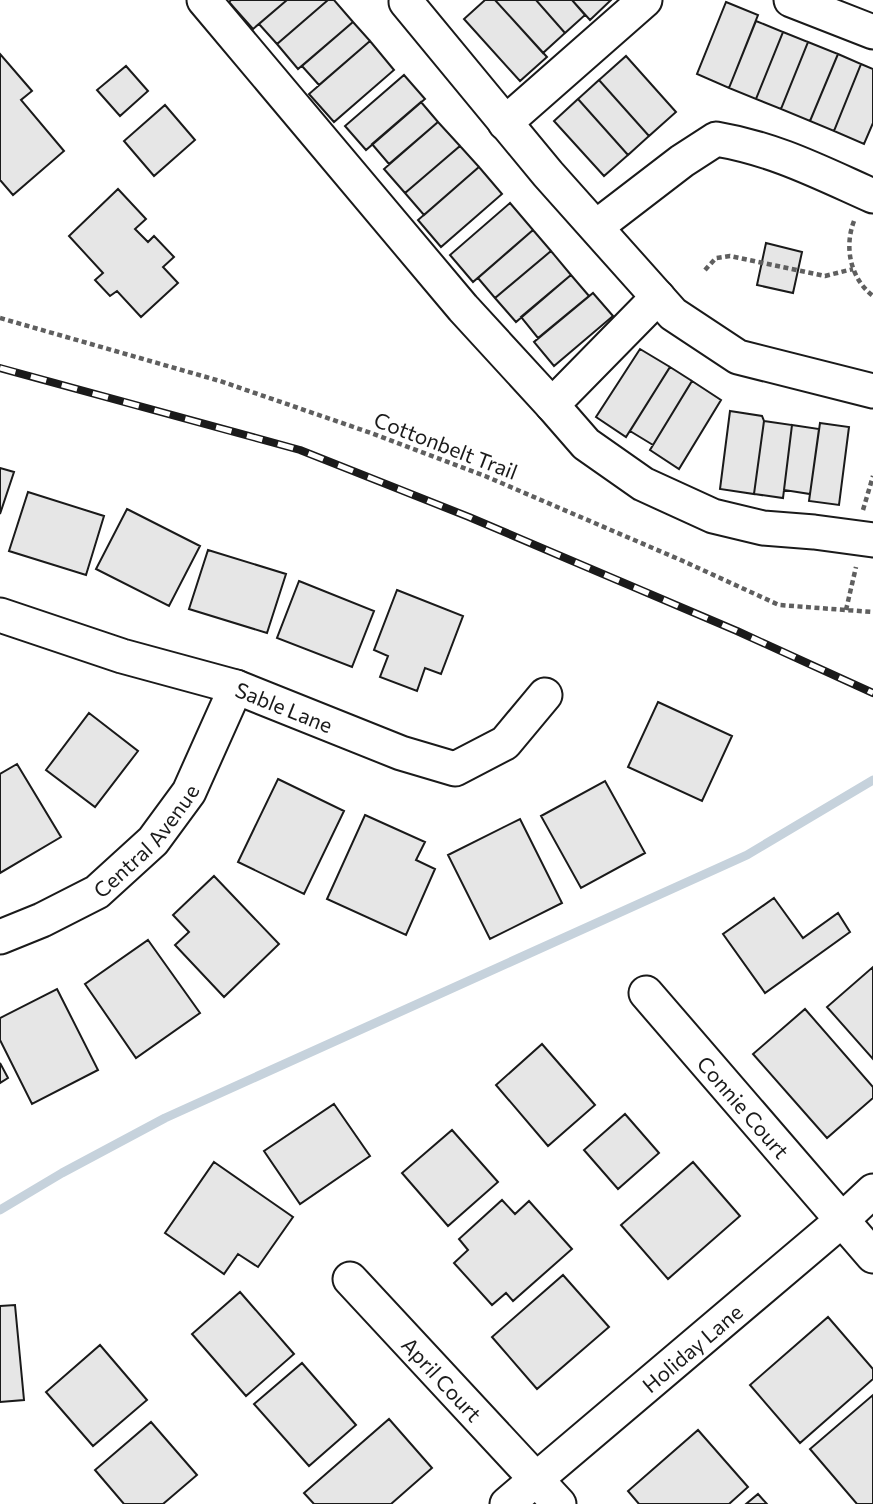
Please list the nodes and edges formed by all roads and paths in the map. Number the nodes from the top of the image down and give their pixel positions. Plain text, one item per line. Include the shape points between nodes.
1 (204, 0) edge
2 (645, 0) edge
3 (792, 0) edge
4 (406, 1) edge
5 (873, 32) edge
6 (505, 123) junction
7 (870, 195) edge
8 (596, 228) junction
9 (853, 269) junction
10 (705, 270) dead end
11 (873, 296) edge
12 (658, 297) junction
13 (0, 318) edge
14 (873, 391) edge
15 (552, 405) junction
16 (873, 540) edge
17 (873, 612) edge
18 (0, 615) edge
19 (236, 687) junction
20 (545, 695) dead end
21 (0, 937) edge
22 (646, 993) dead end
23 (873, 1191) edge
24 (841, 1221) junction
25 (873, 1256) edge
26 (350, 1279) dead end
27 (538, 1479) junction
28 (507, 1504) edge
29 (559, 1504) edge

1 - 15 street via 463,307
2 - 6 street
3 - 5 street
4 - 6 street
6 - 8 street
7 - 8 street via 802,163 716,139
7 - 9 path via 851,230
8 - 12 street
9 - 10 path via 825,276 730,256 716,258
9 - 11 path
12 - 14 street via 673,314 738,357
12 - 15 street
13 - 17 path, Cottonbelt Trail via 220,381 371,433 485,476 779,606
15 - 16 street via 586,444 643,484 713,516 763,528
18 - 19 street, Sable Lane via 122,656
19 - 20 street, Sable Lane via 401,753 455,769 505,743
19 - 21 street, Central Avenue via 189,792 153,841 97,892
22 - 24 street, Connie Court
23 - 24 street, Holiday Lane
24 - 25 street, Connie Court
24 - 27 street, Holiday Lane
26 - 27 street, April Court
27 - 28 street, Holiday Lane
27 - 29 street, April Court

